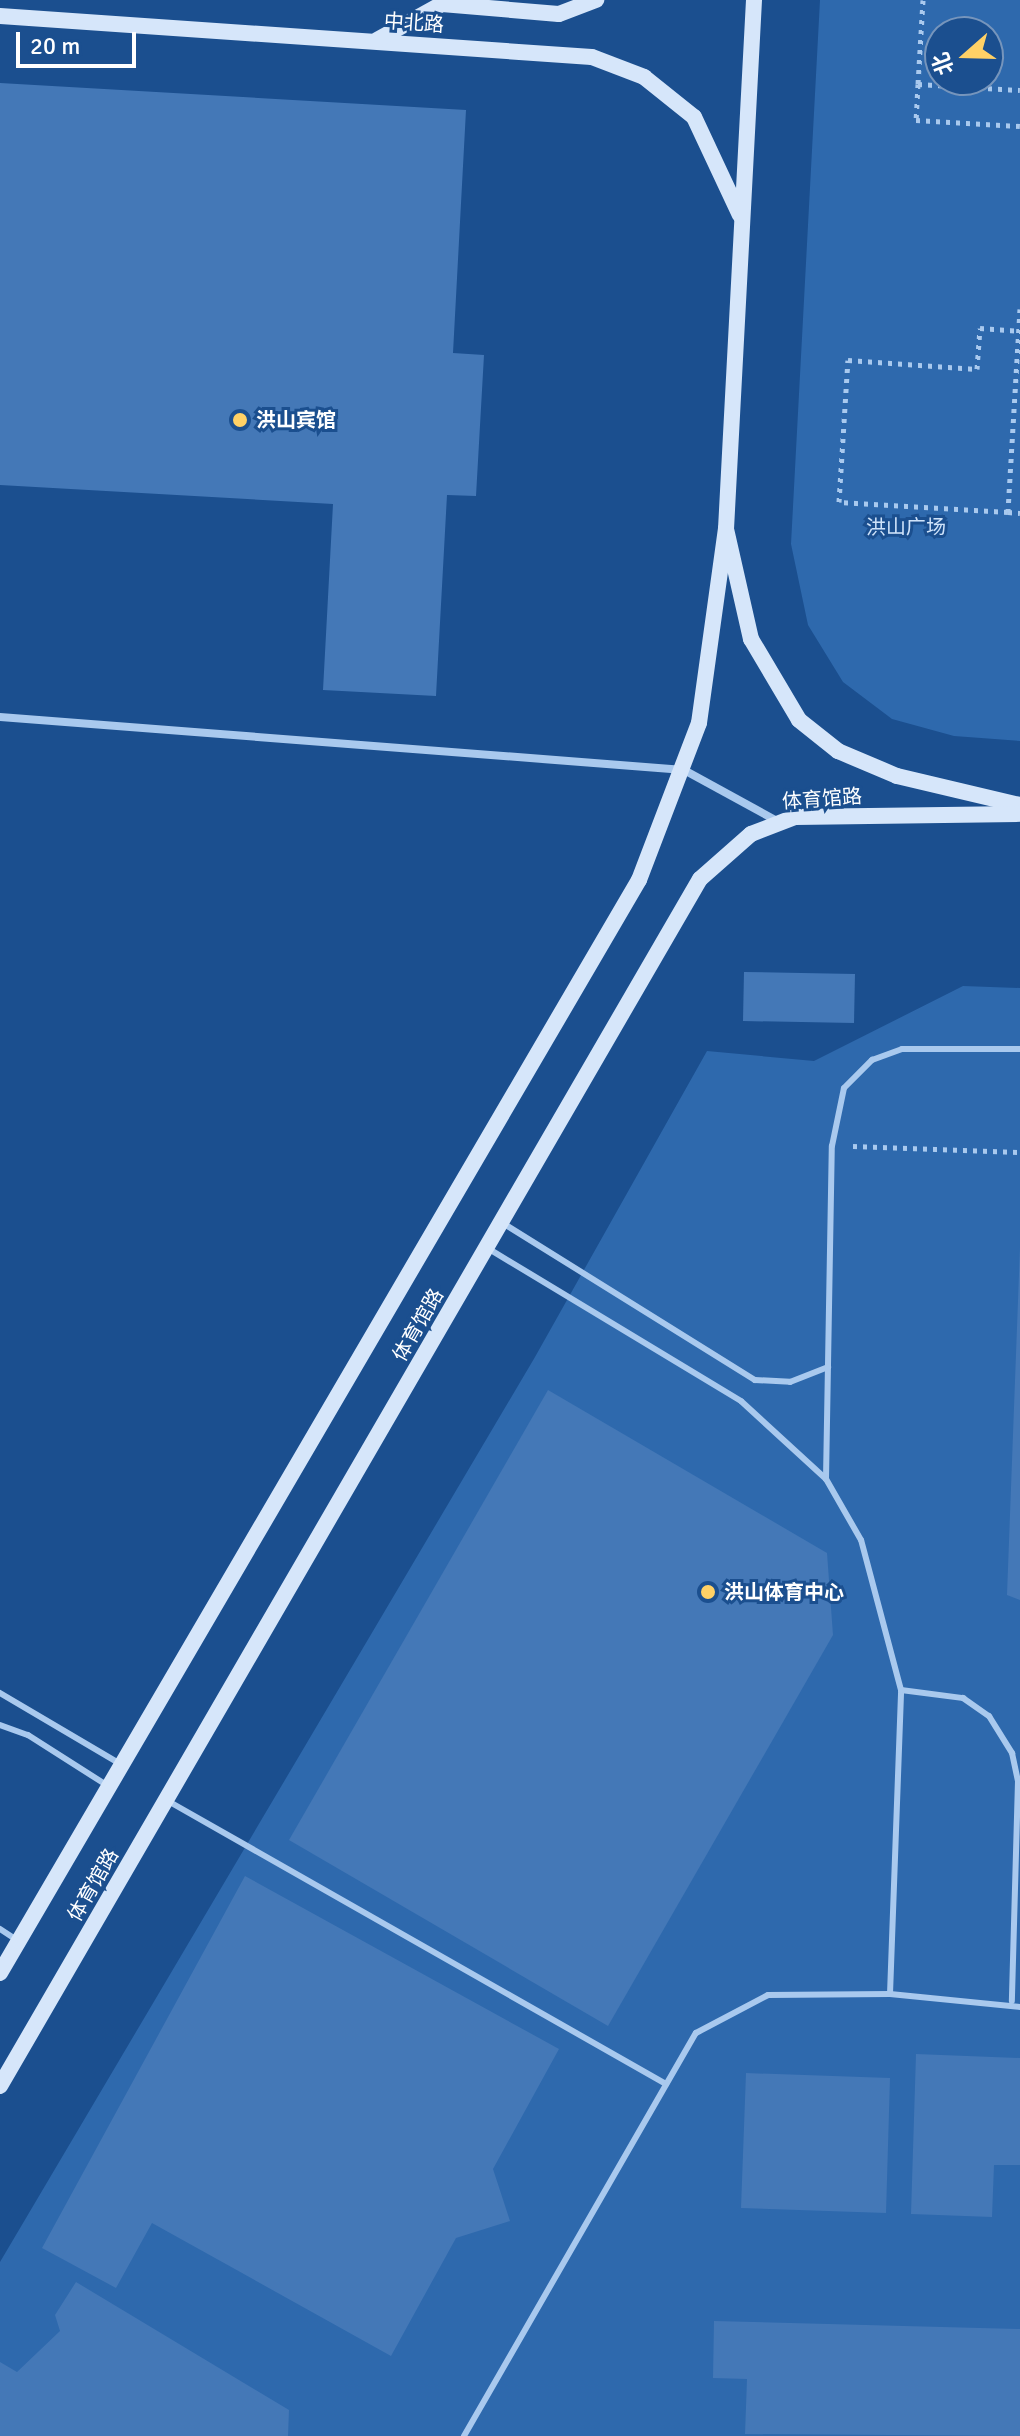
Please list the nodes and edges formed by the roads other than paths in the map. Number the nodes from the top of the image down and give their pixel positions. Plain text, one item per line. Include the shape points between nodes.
1 (596, 0) edge
2 (754, 0) edge
3 (0, 16) edge
4 (375, 41) junction
5 (743, 220) junction
6 (726, 529) junction
7 (0, 717) edge
8 (684, 770) junction
9 (1020, 805) edge
10 (1020, 814) edge
11 (777, 821) junction
12 (1020, 1049) edge
13 (501, 1222) junction
14 (486, 1247) junction
15 (828, 1367) junction
16 (826, 1479) junction
17 (901, 1690) junction
18 (0, 1693) edge
19 (0, 1725) edge
20 (122, 1765) junction
21 (109, 1787) junction
22 (165, 1799) junction
23 (0, 1929) edge
24 (19, 1941) junction
25 (0, 1973) edge
26 (890, 1994) junction
27 (1012, 2001) junction
28 (1020, 2007) edge
29 (666, 2084) junction
30 (0, 2086) edge
31 (464, 2436) edge

1 - 4 main road via 559,14 442,4
2 - 5 main road
3 - 4 main road, 中北路
4 - 5 main road, 中北路 via 592,57 644,77 694,117
5 - 6 main road
6 - 8 main road, 体育馆路 via 699,723
6 - 9 main road via 751,639 779,693 818,739 897,776
7 - 8 street
8 - 11 street
8 - 20 main road, 体育馆路 via 639,880
10 - 11 main road, 体育馆路
11 - 13 main road, 体育馆路 via 726,850 700,879
12 - 15 lane via 884,1053 844,1088 832,1146
13 - 14 main road, 体育馆路
13 - 15 lane via 755,1380 790,1382
14 - 16 lane via 741,1401
14 - 22 main road, 体育馆路
15 - 16 lane
16 - 17 lane via 861,1540
17 - 26 lane
17 - 27 lane via 963,1698 989,1716 1012,1753 1018,1781
18 - 20 lane
19 - 21 lane via 28,1735
20 - 21 main road, 体育馆路
21 - 24 main road, 体育馆路
22 - 29 lane
22 - 30 main road, 体育馆路
23 - 24 lane
24 - 25 main road, 体育馆路
26 - 27 lane
26 - 29 lane via 788,1991 746,2003 696,2033
27 - 28 lane
29 - 31 lane

